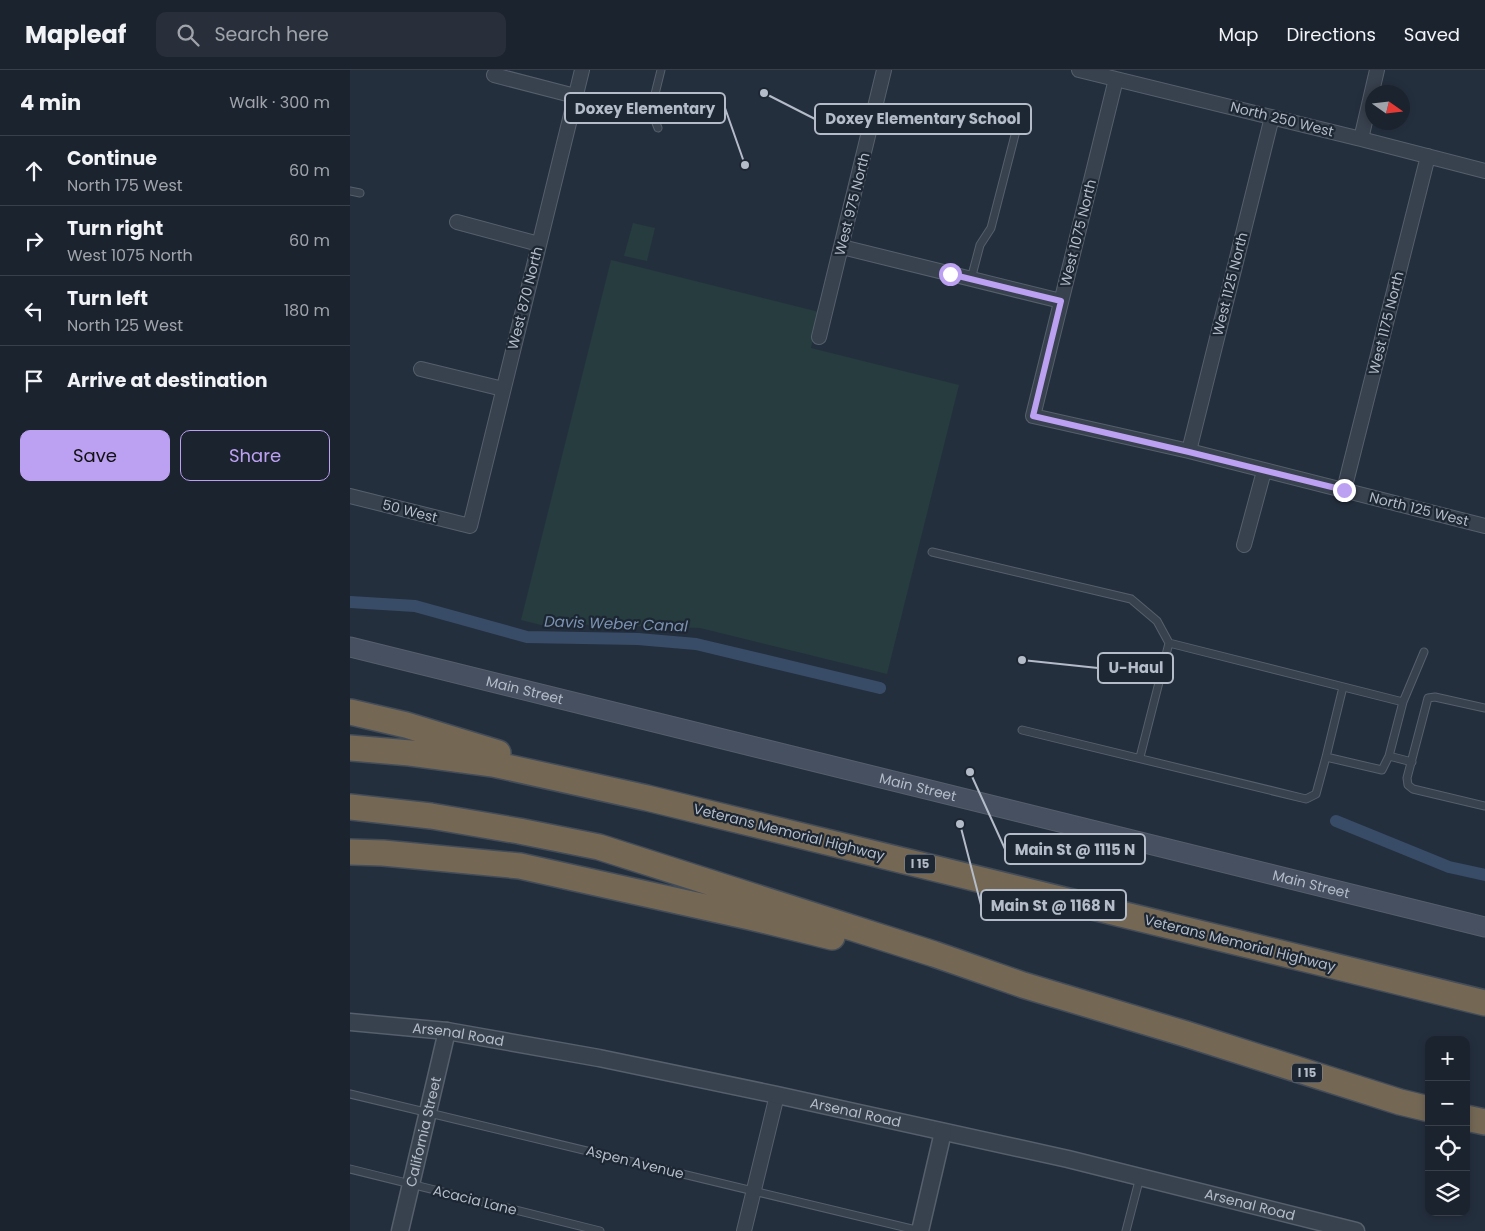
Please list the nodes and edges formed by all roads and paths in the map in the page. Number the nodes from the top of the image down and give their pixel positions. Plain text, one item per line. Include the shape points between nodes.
1 (582, 70) edge
2 (661, 70) edge
3 (884, 70) edge
4 (1079, 70) edge
5 (1377, 70) edge
6 (494, 76) dead end
7 (1116, 79) junction
8 (575, 96) junction
9 (1272, 117) junction
10 (658, 128) dead end
11 (1016, 131) dead end
12 (1360, 138) junction
13 (1428, 156) junction
14 (1485, 171) edge
15 (350, 191) edge
16 (360, 193) dead end
17 (457, 222) dead end
18 (539, 244) junction
19 (842, 247) junction
20 (971, 279) junction
21 (1061, 301) junction
22 (818, 337) dead end
23 (421, 369) dead end
24 (503, 389) junction
25 (1033, 416) joint
26 (1189, 452) junction
27 (1264, 471) junction
28 (1344, 490) junction
29 (350, 496) edge
30 (470, 526) joint
31 (1485, 526) edge
32 (1244, 545) dead end
33 (932, 552) dead end
34 (1169, 643) junction
35 (350, 647) edge
36 (1424, 652) dead end
37 (1342, 687) junction
38 (1403, 702) junction
39 (1485, 708) edge
40 (350, 712) edge
41 (1022, 730) dead end
42 (350, 748) edge
43 (1389, 756) junction
44 (1326, 757) junction
45 (1140, 758) junction
46 (1412, 762) junction
47 (647, 798) junction
48 (1485, 806) edge
49 (350, 807) edge
50 (350, 852) edge
51 (1485, 927) edge
52 (1024, 985) junction
53 (1485, 1003) edge
54 (350, 1022) edge
55 (447, 1031) junction
56 (350, 1094) edge
57 (777, 1095) junction
58 (1425, 1108) edge
59 (428, 1112) junction
60 (1470, 1119) edge
61 (1485, 1122) edge
62 (943, 1132) junction
63 (350, 1169) edge
64 (1140, 1177) junction
65 (411, 1184) junction
66 (754, 1191) junction
67 (400, 1231) edge
68 (600, 1231) edge
69 (744, 1231) edge
70 (920, 1231) edge
71 (1126, 1231) edge
72 (1356, 1231) edge

1 - 8 street, West 870 North
2 - 10 lane via 651,110
3 - 19 street, West 975 North
4 - 7 street, North 250 West
5 - 12 street
6 - 8 street
7 - 9 street, North 250 West
7 - 21 street, West 1075 North
8 - 18 street, West 870 North
9 - 12 street, North 250 West
9 - 26 street, West 1125 North
11 - 20 lane via 992,228 980,245
12 - 13 street, North 250 West
13 - 14 street, North 250 West
13 - 28 street, West 1175 North
15 - 16 lane
17 - 18 street
18 - 24 street, West 870 North
19 - 20 street
19 - 22 street, West 975 North
20 - 21 street
21 - 25 street, West 1075 North
23 - 24 street
24 - 30 street, West 870 North
25 - 26 street, North 125 West
26 - 27 street, North 125 West
27 - 28 street, North 125 West
27 - 32 street
28 - 31 street, North 125 West
29 - 30 street, 50 West
33 - 34 lane via 1132,599 1157,621
34 - 37 lane
34 - 45 lane
35 - 51 main road, Main Street
36 - 38 lane
37 - 38 lane
37 - 44 lane
38 - 43 lane
39 - 46 lane via 1428,698
40 - 47 highway via 406,725
41 - 45 lane
42 - 47 highway, Veterans Memorial Highway / I 15 via 493,764
43 - 44 lane via 1382,770
43 - 46 lane
44 - 45 lane via 1316,794 1306,799
46 - 48 lane via 1407,778 1408,785 1414,789
47 - 53 highway, Veterans Memorial Highway / I 15
49 - 52 highway, I 15 via 520,830 599,847
50 - 52 highway via 383,852 520,866 750,917
52 - 58 highway, I 15
54 - 55 street, Arsenal Road
55 - 57 street, Arsenal Road
55 - 59 street, California Street
56 - 59 lane, Aspen Avenue
57 - 62 street, Arsenal Road
57 - 66 street
59 - 65 street, California Street
59 - 66 lane, Aspen Avenue
60 - 61 highway
62 - 64 street, Arsenal Road
62 - 70 street
63 - 65 lane, Acacia Lane
64 - 71 lane
64 - 72 street, Arsenal Road
65 - 67 street, California Street
65 - 68 lane, Acacia Lane
66 - 69 street
66 - 70 lane, Aspen Avenue

